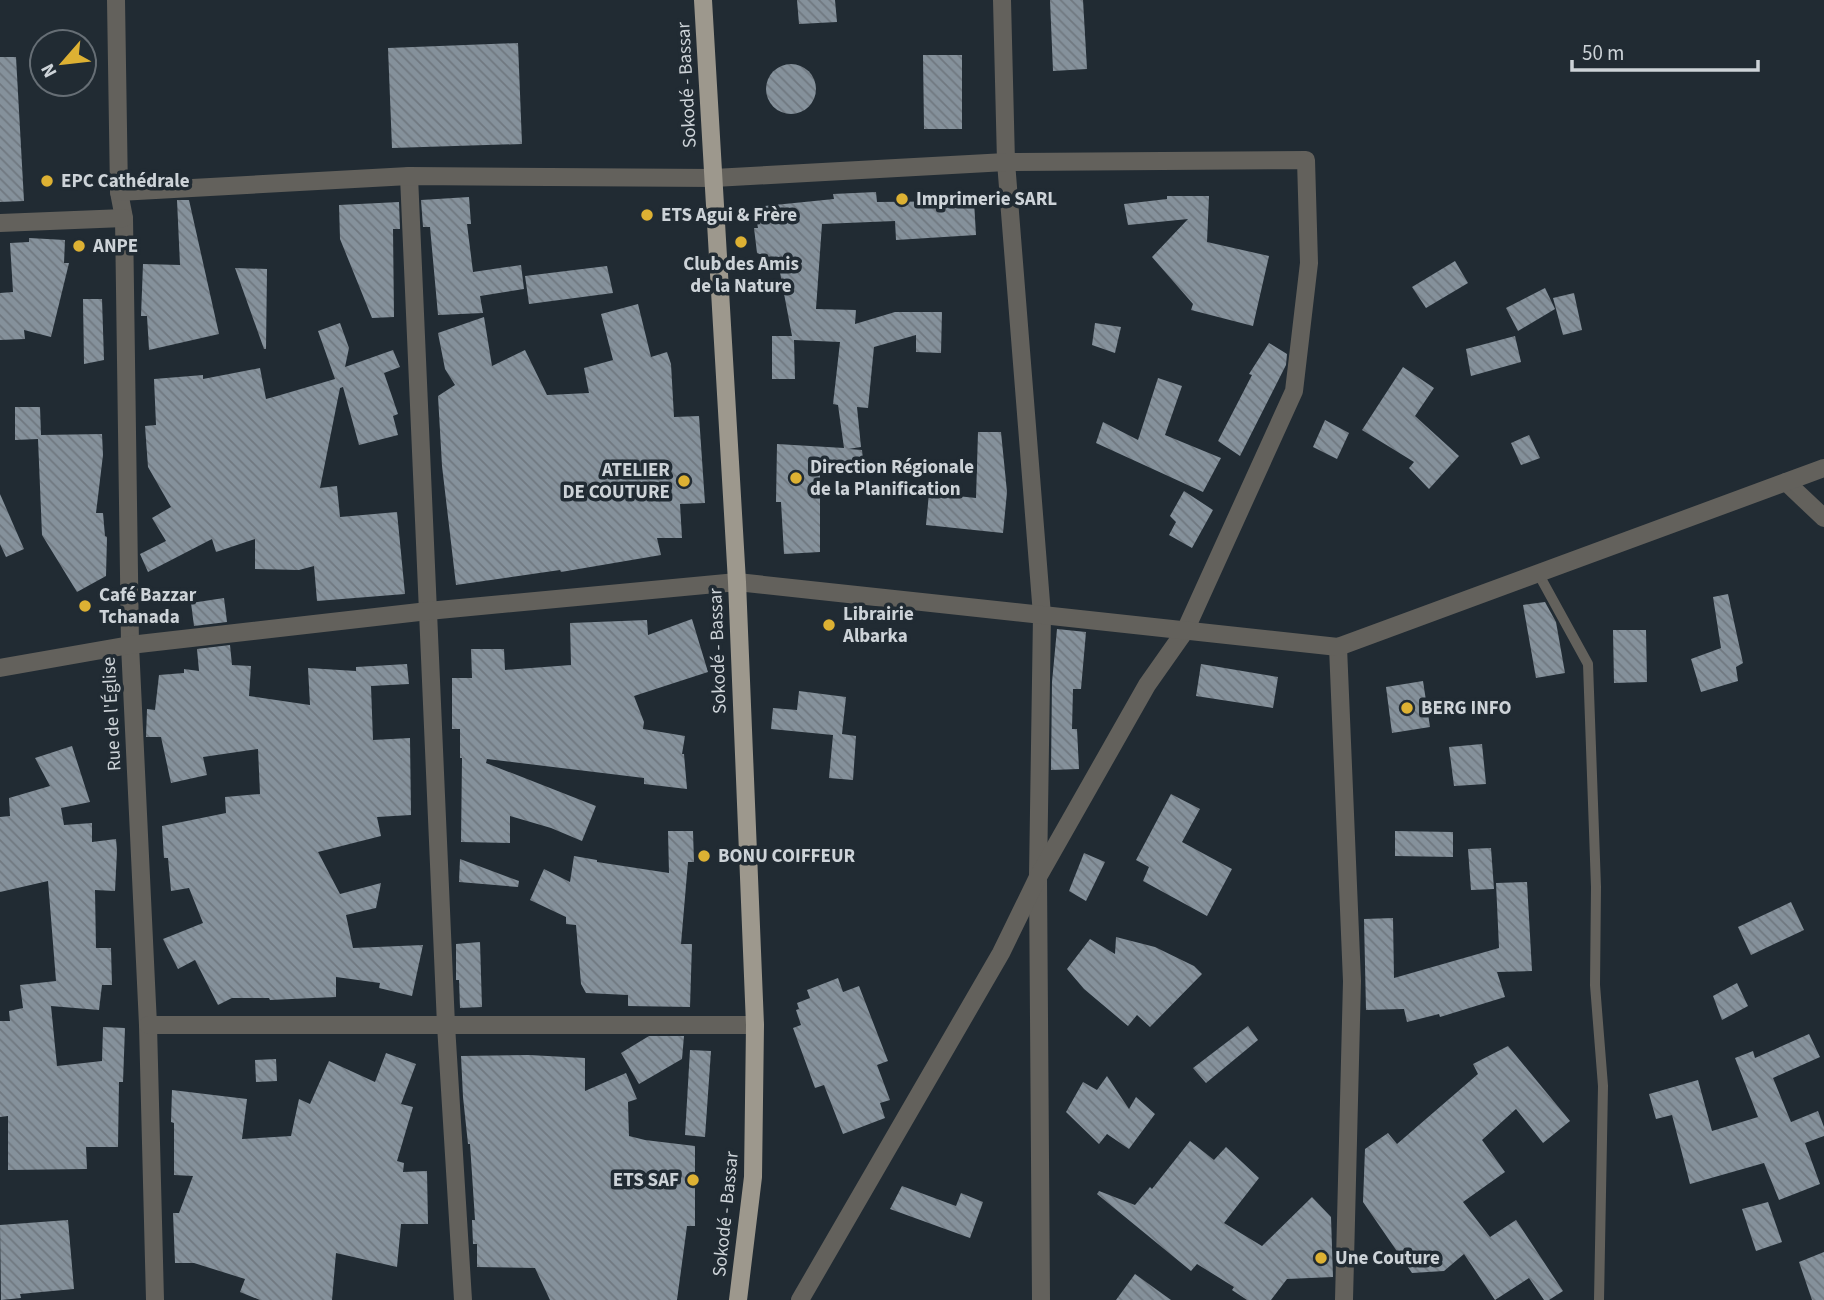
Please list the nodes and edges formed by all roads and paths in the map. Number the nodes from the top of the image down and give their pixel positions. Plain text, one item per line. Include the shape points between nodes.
1 (116, 0) edge
2 (703, 0) edge
3 (1002, 0) edge
4 (1006, 162) junction
5 (409, 176) junction
6 (713, 178) junction
7 (119, 191) junction
8 (124, 218) junction
9 (0, 223) edge
10 (1824, 468) edge
11 (1786, 482) junction
12 (1824, 518) edge
13 (1538, 573) junction
14 (737, 582) junction
15 (428, 611) junction
16 (1042, 615) junction
17 (1185, 631) junction
18 (130, 645) junction
19 (1338, 647) junction
20 (0, 668) edge
21 (1038, 877) junction
22 (148, 1024) junction
23 (446, 1025) junction
24 (755, 1025) junction
25 (155, 1300) edge
26 (463, 1300) edge
27 (738, 1300) edge
28 (800, 1300) edge
29 (1041, 1300) edge
30 (1344, 1300) edge
31 (1599, 1300) edge

1 - 7 street, Rue de l'Église
2 - 6 main road, Sokodé - Bassar
3 - 4 street
4 - 6 street
4 - 16 street
4 - 17 street via 1306,160 1309,263 1294,391
5 - 6 street
5 - 7 street
5 - 15 street
6 - 14 main road, Sokodé - Bassar
7 - 8 street, Rue de l'Église
8 - 9 street
8 - 18 street, Rue de l'Église
10 - 11 street
11 - 12 street
11 - 13 street
13 - 19 street
13 - 31 lane via 1588,664 1595,985 1603,1086
14 - 15 street
14 - 16 street
14 - 24 main road, Sokodé - Bassar
15 - 18 street
15 - 23 street
16 - 17 street
16 - 21 street
17 - 19 street
17 - 21 street via 1147,685
18 - 20 street
18 - 22 street, Rue de l'Église
19 - 30 street via 1352,981
21 - 28 street via 1001,953
21 - 29 street
22 - 23 street
22 - 25 street, Rue de l'Église
23 - 24 street
23 - 26 street
24 - 27 main road, Sokodé - Bassar via 754,1177

